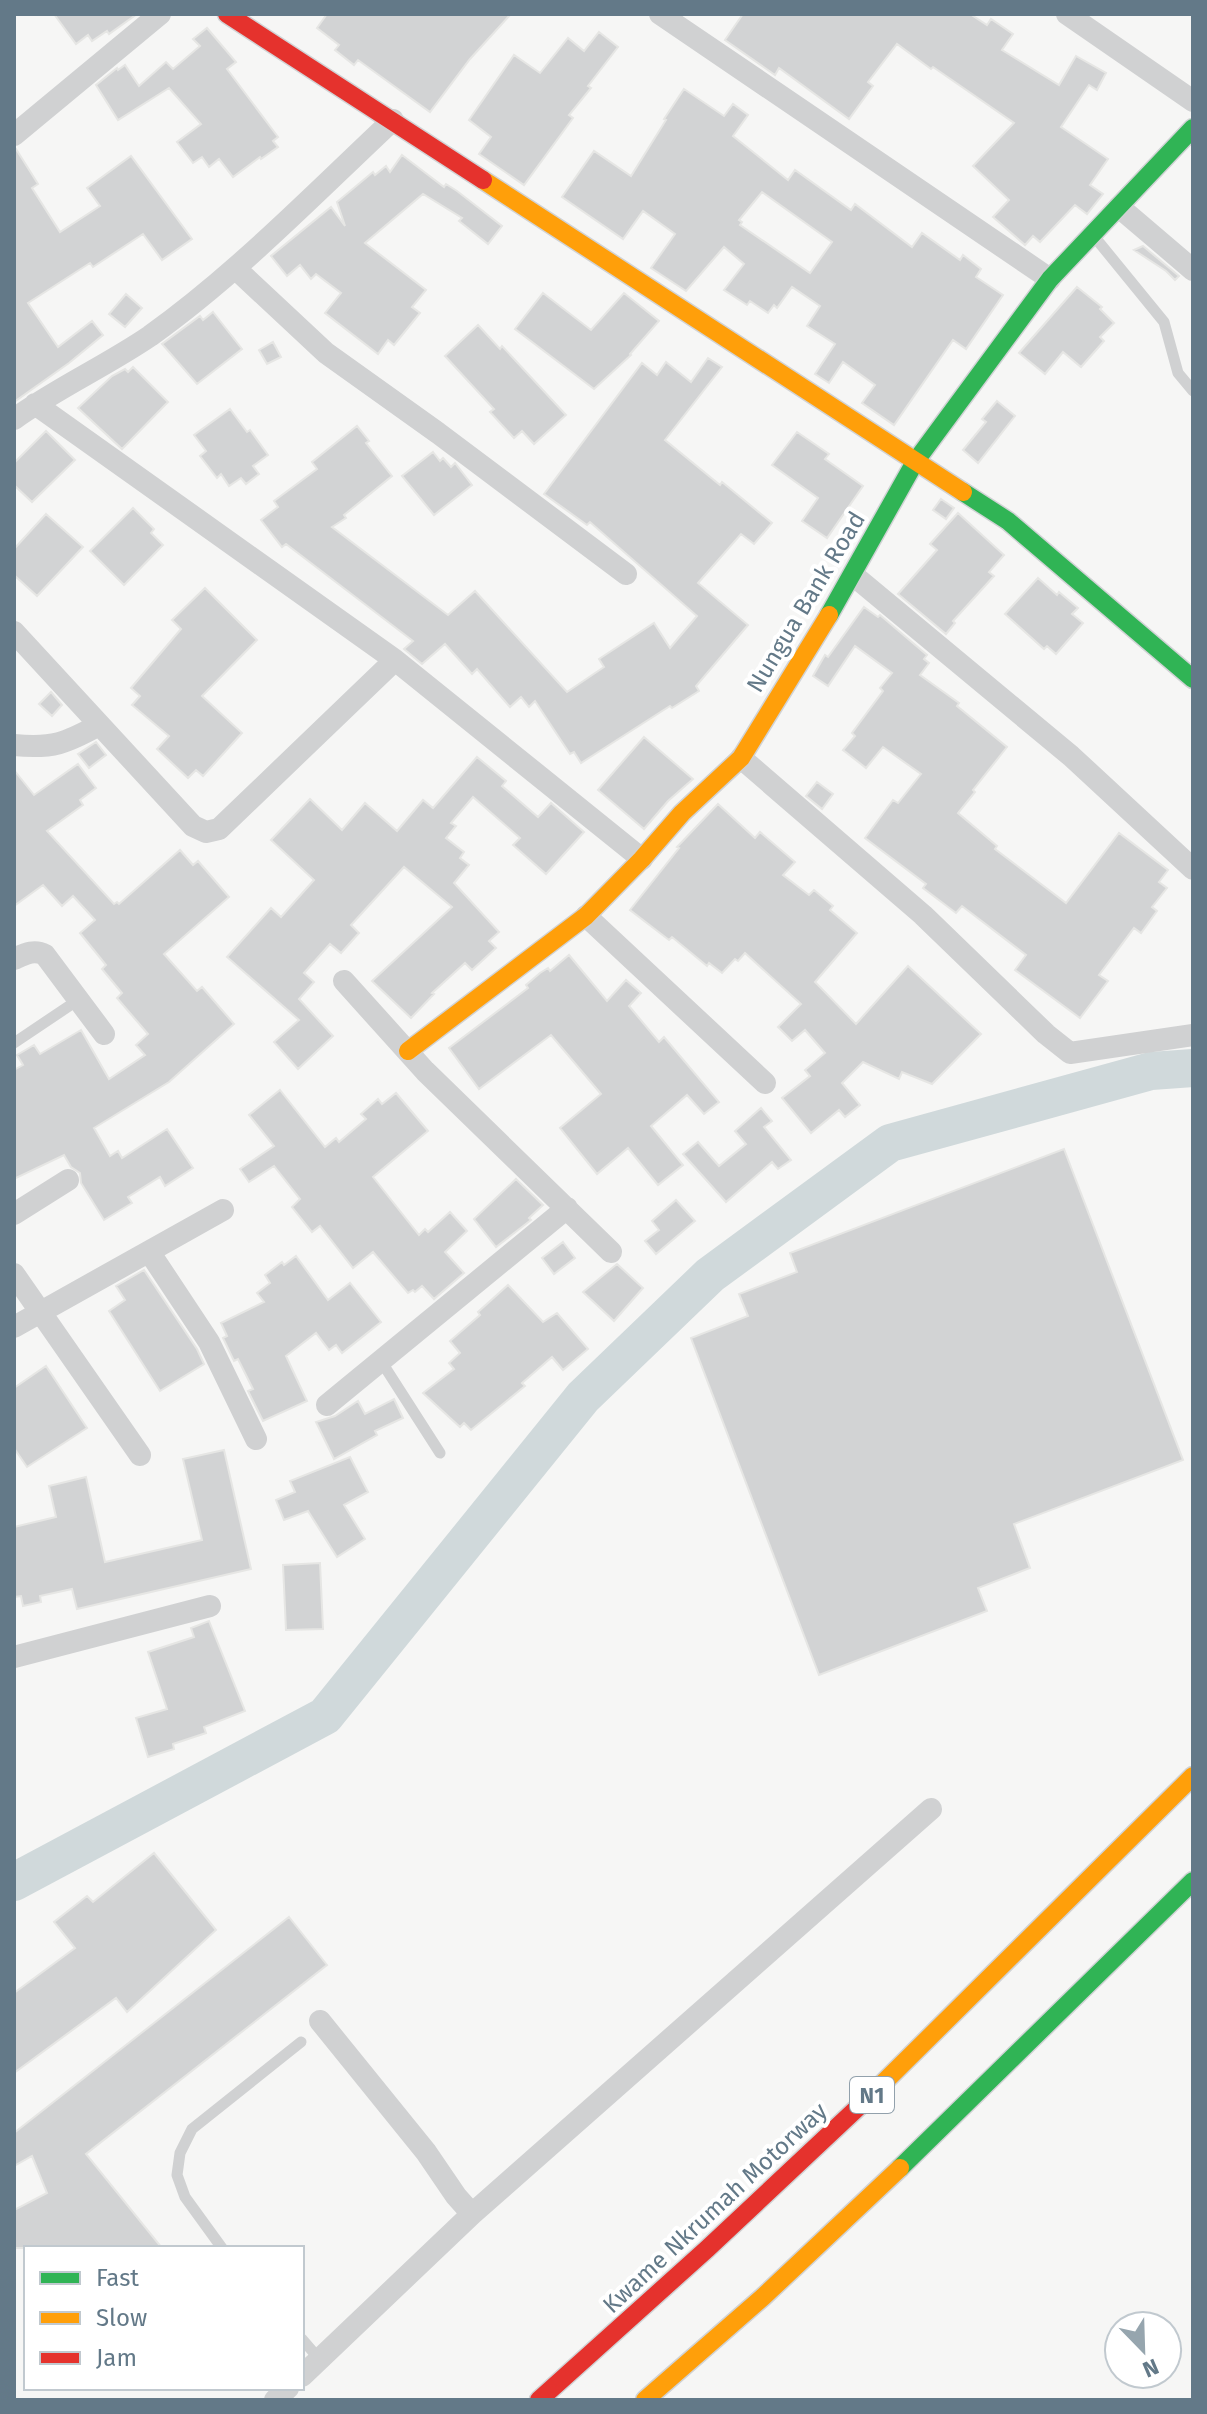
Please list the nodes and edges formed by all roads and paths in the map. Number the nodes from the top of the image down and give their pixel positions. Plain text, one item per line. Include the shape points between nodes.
1 (160, 14) edge
2 (227, 14) edge
3 (660, 14) edge
4 (1067, 14) edge
5 (1193, 101) edge
6 (393, 120) junction
7 (1193, 128) edge
8 (14, 135) edge
9 (1119, 207) junction
10 (1093, 234) junction
11 (235, 268) junction
12 (1193, 270) edge
13 (1050, 279) junction
14 (1193, 391) edge
15 (35, 404) junction
16 (14, 419) edge
17 (915, 462) junction
18 (626, 574) dead end
19 (853, 575) junction
20 (14, 632) edge
21 (395, 660) junction
22 (1193, 679) edge
23 (99, 725) junction
24 (14, 745) edge
25 (741, 758) junction
26 (642, 859) junction
27 (1193, 869) edge
28 (586, 916) junction
29 (14, 959) edge
30 (344, 981) dead end
31 (78, 1000) junction
32 (104, 1034) dead end
33 (1193, 1035) edge
34 (14, 1043) edge
35 (408, 1051) junction
36 (765, 1083) dead end
37 (68, 1180) dead end
38 (567, 1208) junction
39 (223, 1210) dead end
40 (14, 1214) edge
41 (611, 1252) dead end
42 (150, 1253) junction
43 (14, 1274) edge
44 (42, 1313) junction
45 (14, 1327) edge
46 (381, 1361) junction
47 (327, 1405) dead end
48 (256, 1439) dead end
49 (440, 1453) dead end
50 (140, 1455) dead end
51 (210, 1606) dead end
52 (14, 1657) edge
53 (1193, 1776) edge
54 (931, 1809) dead end
55 (1193, 1881) edge
56 (320, 2021) dead end
57 (301, 2042) dead end
58 (472, 2214) junction
59 (221, 2246) edge
60 (304, 2341) edge
61 (320, 2360) junction
62 (304, 2374) edge
63 (539, 2400) edge
64 (645, 2400) edge

1 - 8 street
2 - 6 main road
3 - 13 street
4 - 5 street
6 - 11 street
6 - 17 main road
7 - 9 main road, Nungua Bank Road
9 - 10 main road, Nungua Bank Road
9 - 12 street
10 - 13 main road, Nungua Bank Road
10 - 14 lane via 1164,322 1178,373
11 - 15 street via 149,336
11 - 18 street via 326,353
13 - 17 main road, Nungua Bank Road
15 - 16 street
15 - 21 street
17 - 19 main road, Nungua Bank Road
17 - 22 main road via 1008,521
19 - 25 main road, Nungua Bank Road
19 - 27 street via 1071,756
20 - 23 street
21 - 23 street via 219,829 206,832 193,826
21 - 26 street
23 - 24 street via 68,742 38,748
25 - 26 main road, Nungua Bank Road
25 - 33 street via 923,915 1070,1053
26 - 28 main road, Nungua Bank Road
28 - 35 main road, Nungua Bank Road
28 - 36 street
29 - 31 street via 28,952 45,955
30 - 35 street
31 - 32 street
31 - 34 lane
35 - 38 street
37 - 40 street
38 - 41 street
38 - 46 street
39 - 42 street
42 - 44 street
42 - 48 street via 209,1342
43 - 44 street
44 - 45 street
44 - 50 street
46 - 47 street
46 - 49 lane
51 - 52 street
53 - 63 main road, Kwame Nkrumah Motorway / N1 via 814,2151
54 - 58 street
55 - 64 main road via 918,2151
56 - 58 street
57 - 59 lane via 192,2129 180,2153 177,2175 185,2197
58 - 61 street
60 - 61 lane
61 - 62 street

